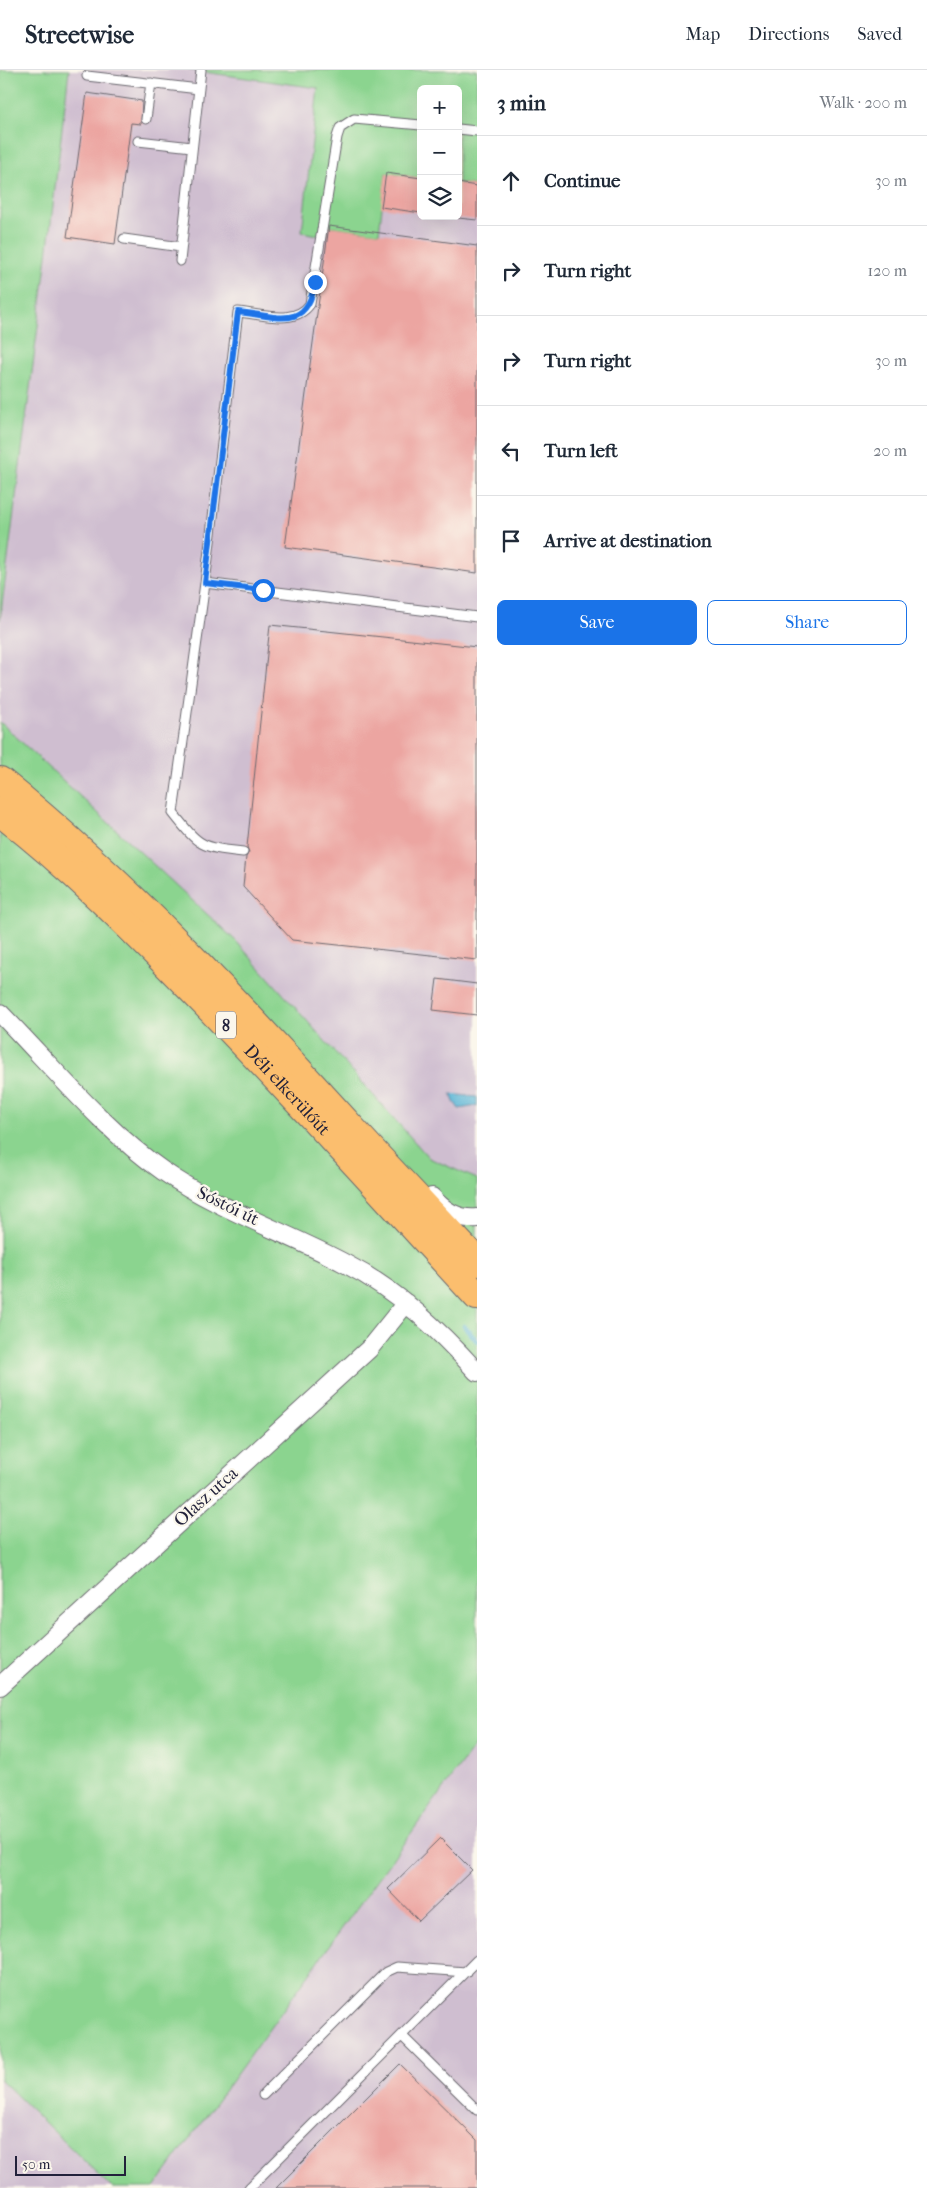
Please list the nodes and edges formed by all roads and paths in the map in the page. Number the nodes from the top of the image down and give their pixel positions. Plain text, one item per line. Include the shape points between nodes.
1 (201, 70) edge
2 (87, 76) dead end
3 (151, 83) junction
4 (199, 89) junction
5 (146, 120) dead end
6 (417, 126) edge
7 (462, 129) edge
8 (477, 131) edge
9 (138, 141) dead end
10 (192, 147) junction
11 (124, 239) dead end
12 (181, 247) junction
13 (180, 261) dead end
14 (205, 583) junction
15 (477, 617) edge
16 (0, 781) edge
17 (0, 812) edge
18 (243, 852) dead end
19 (0, 1013) edge
20 (356, 1134) junction
21 (477, 1218) edge
22 (477, 1262) edge
23 (477, 1296) edge
24 (406, 1303) junction
25 (477, 1372) edge
26 (0, 1686) edge
27 (477, 1960) edge
28 (466, 1972) junction
29 (402, 2036) junction
30 (263, 2095) dead end
31 (477, 2110) edge
32 (249, 2188) edge

1 - 4 lane
2 - 3 lane
3 - 4 lane
3 - 5 lane
4 - 10 lane
6 - 14 lane via 354,119 340,128 336,136 310,304 306,311 290,317 238,312
7 - 8 lane
9 - 10 lane
10 - 12 lane
11 - 12 lane
12 - 13 lane
14 - 15 lane
14 - 18 lane via 173,813 201,844
16 - 20 main road, Déli elkerülőút / 8 via 156,920 258,1025
17 - 23 main road, Déli elkerülőút / 8 via 117,913 240,1039
19 - 24 street, Sóstói út via 102,1120 164,1172 194,1190 348,1264
20 - 21 street via 409,1173 440,1206 463,1218
20 - 22 main road, Déli elkerülőút / 8
24 - 25 street, Sóstói út via 451,1343
24 - 26 street, Olasz utca via 369,1349
27 - 28 lane
28 - 29 lane
28 - 30 lane via 397,1967 386,1972
29 - 31 lane
29 - 32 lane

